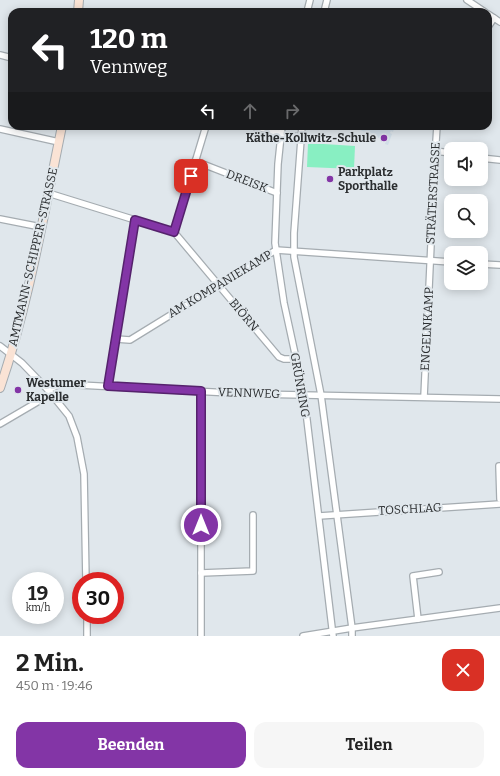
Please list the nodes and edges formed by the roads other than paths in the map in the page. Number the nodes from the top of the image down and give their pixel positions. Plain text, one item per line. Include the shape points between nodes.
1 (467, 0) edge
2 (479, 8) edge
3 (494, 18) joint
4 (492, 21) edge
5 (500, 22) edge
6 (0, 129) edge
7 (61, 130) edge
8 (205, 130) edge
9 (267, 130) edge
10 (282, 130) edge
11 (301, 130) edge
12 (437, 130) edge
13 (281, 134) junction
14 (300, 137) junction
15 (59, 142) junction
16 (435, 151) junction
17 (444, 152) edge
18 (488, 159) edge
19 (500, 160) edge
20 (195, 161) junction
21 (48, 193) junction
22 (277, 193) junction
23 (0, 219) edge
24 (135, 220) junction
25 (41, 227) junction
26 (174, 232) junction
27 (276, 250) junction
28 (294, 251) junction
29 (430, 261) junction
30 (444, 262) edge
31 (488, 264) edge
32 (500, 265) edge
33 (218, 284) junction
34 (116, 339) junction
35 (0, 346) edge
36 (11, 354) junction
37 (297, 359) junction
38 (108, 386) junction
39 (0, 388) edge
40 (201, 391) junction
41 (50, 392) junction
42 (304, 395) junction
43 (321, 395) junction
44 (424, 397) junction
45 (500, 399) edge
46 (0, 424) edge
47 (498, 466) dead end
48 (500, 499) edge
49 (500, 504) edge
50 (336, 514) junction
51 (253, 515) dead end
52 (319, 516) junction
53 (86, 572) edge
54 (439, 572) dead end
55 (201, 573) junction
56 (500, 608) edge
57 (418, 619) junction
58 (87, 624) edge
59 (352, 628) junction
60 (333, 634) edge
61 (87, 636) edge
62 (200, 636) edge
63 (303, 636) edge
64 (352, 636) edge

1 - 2 street
3 - 4 street
3 - 5 street
6 - 15 street
7 - 15 street, AMTMANN-SCHIPPER-STRASSE
8 - 20 street
9 - 13 street
10 - 13 street, GRÜNRING
11 - 14 street, GRÜNRING
12 - 16 street, STRÄTERSTRASSE
13 - 14 street
13 - 22 street, GRÜNRING
14 - 28 street, GRÜNRING
15 - 21 street, AMTMANN-SCHIPPER-STRASSE
16 - 17 street
16 - 29 street, STRÄTERSTRASSE
18 - 19 street
20 - 22 street, DREISK
20 - 26 street
21 - 24 street
21 - 25 street, AMTMANN-SCHIPPER-STRASSE
22 - 27 street, GRÜNRING
23 - 25 street
24 - 26 street
24 - 34 street
25 - 36 street, AMTMANN-SCHIPPER-STRASSE
26 - 33 street, BIÖRN
27 - 28 street, AM KOMPANIEKAMP
27 - 33 street, AM KOMPANIEKAMP
27 - 37 street, GRÜNRING via 284,303
28 - 29 street, AM KOMPANIEKAMP
28 - 43 street, GRÜNRING
29 - 30 street, AM KOMPANIEKAMP
29 - 44 street, ENGELNKAMP
31 - 32 street
33 - 34 street, AM KOMPANIEKAMP via 130,340
33 - 37 street, BIÖRN via 279,357
34 - 38 street
35 - 36 street
36 - 39 street, AMTMANN-SCHIPPER-STRASSE
36 - 41 street
37 - 42 street, GRÜNRING
38 - 40 street, VENNWEG
38 - 41 street, VENNWEG via 60,384
40 - 42 street, VENNWEG
40 - 55 street
41 - 46 street, VENNWEG
41 - 53 street via 69,416 77,437 84,474
42 - 43 street, VENNWEG
42 - 52 street, GRÜNRING
43 - 44 street, VENNWEG
43 - 50 street, GRÜNRING
44 - 45 street, VENNWEG
47 - 48 street
49 - 50 street, TOSCHLAG
50 - 52 street, TOSCHLAG
50 - 59 street, GRÜNRING
51 - 55 street via 253,571
52 - 60 street, GRÜNRING
54 - 57 street via 413,576
55 - 62 street
56 - 57 street
57 - 59 street
58 - 61 street
59 - 60 street
59 - 64 street, GRÜNRING
60 - 63 street

